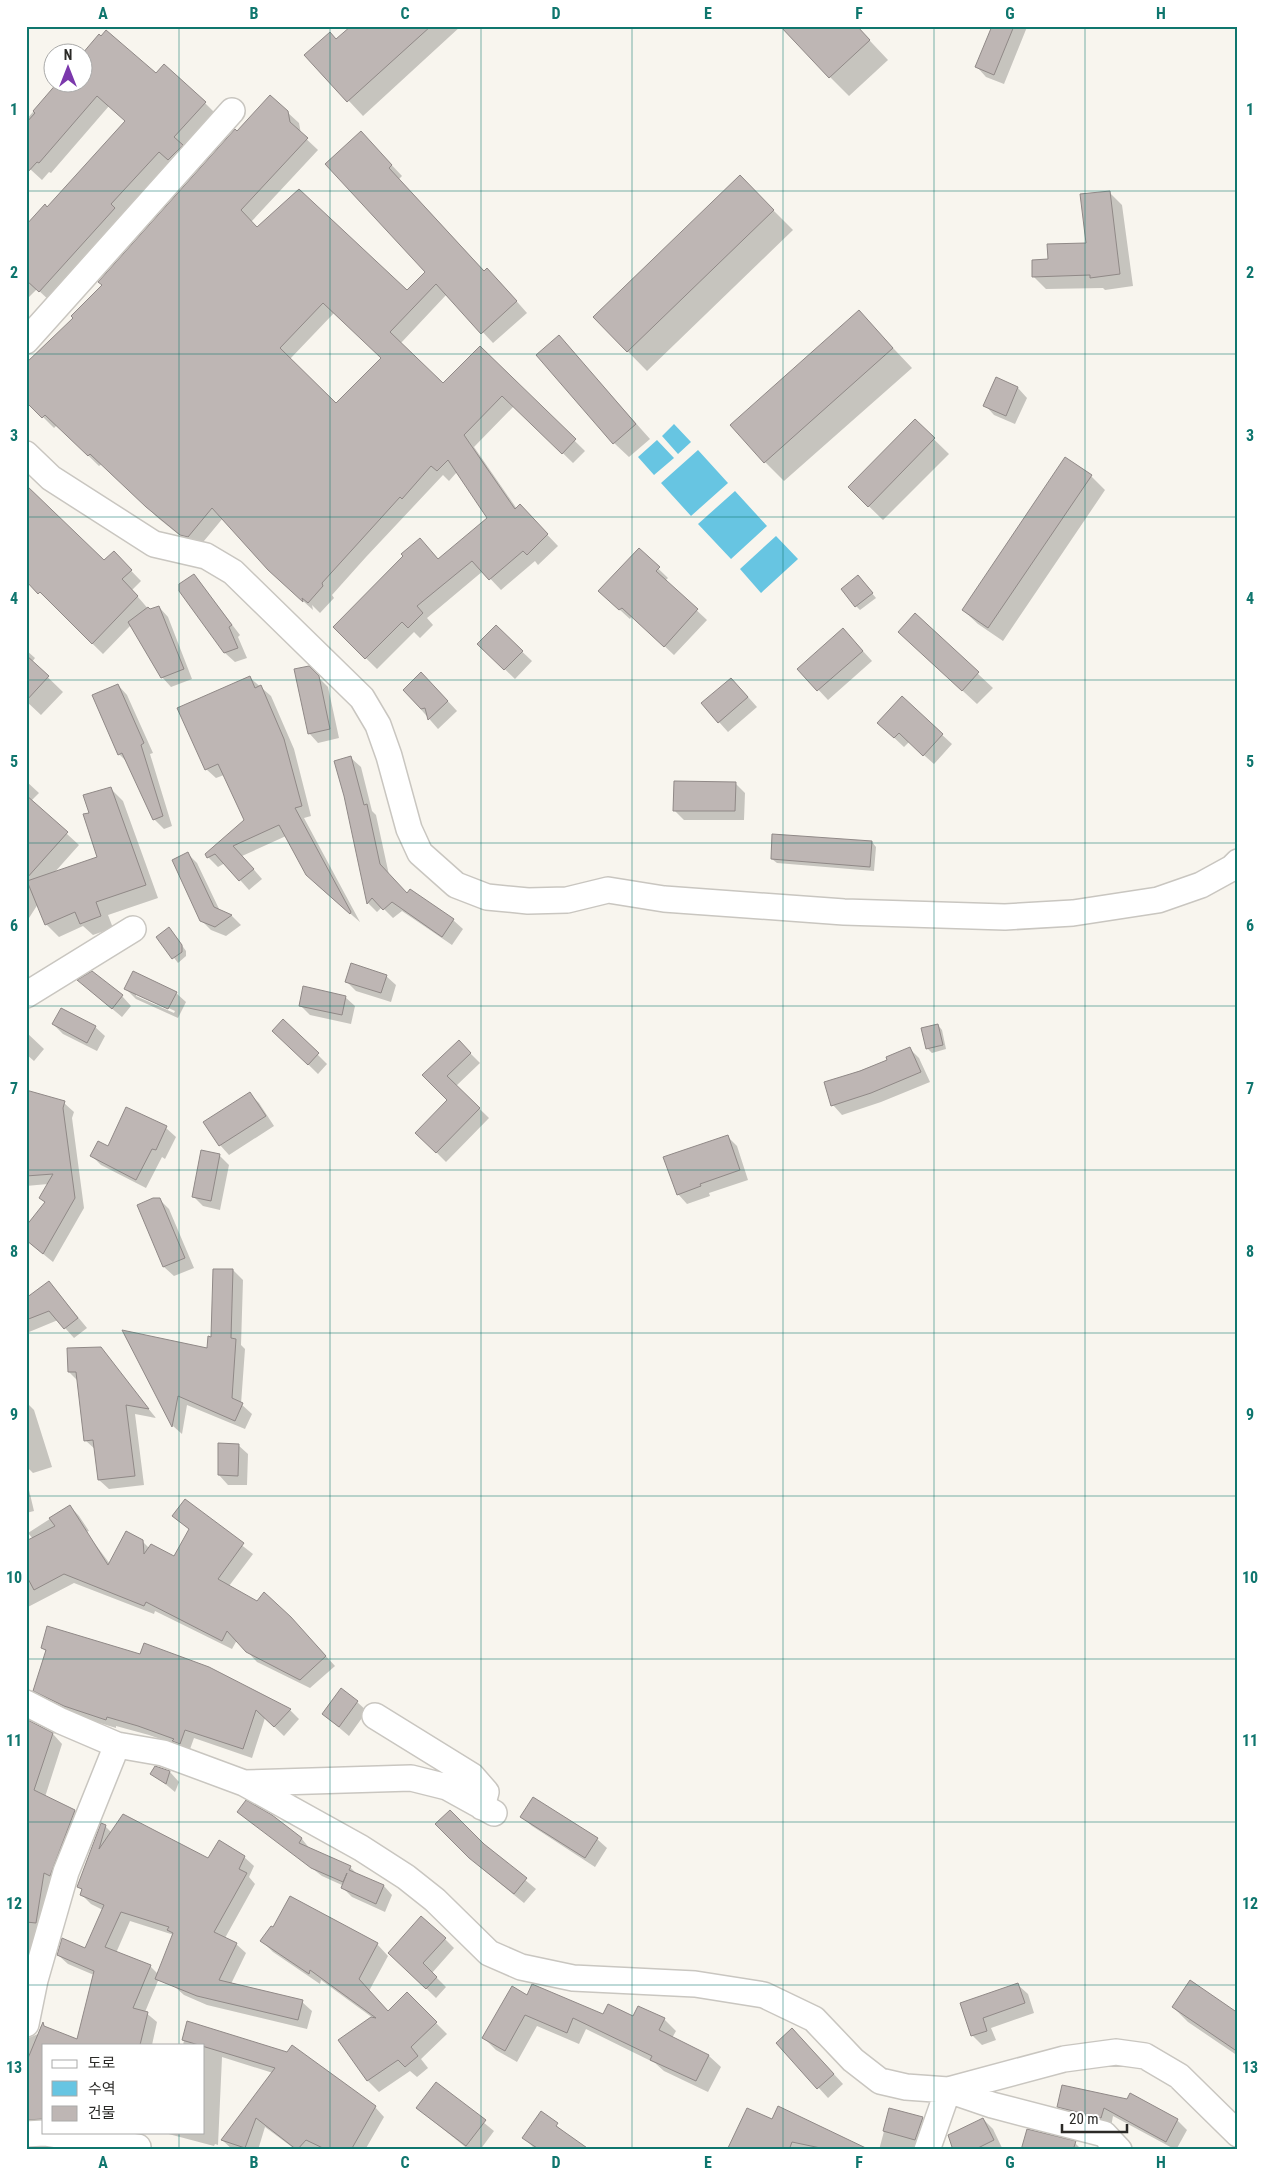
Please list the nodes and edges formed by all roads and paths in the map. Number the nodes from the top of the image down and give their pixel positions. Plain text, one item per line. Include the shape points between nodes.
1 (232, 111) dead end
2 (26, 341) edge
3 (26, 454) edge
4 (1238, 862) edge
5 (133, 929) dead end
6 (26, 995) edge
7 (26, 1703) edge
8 (375, 1716) dead end
9 (117, 1745) junction
10 (244, 1783) junction
11 (26, 2024) edge
12 (948, 2090) junction
13 (42, 2133) edge
14 (26, 2134) edge
15 (51, 2134) edge
16 (1238, 2134) edge
17 (138, 2147) dead end
18 (927, 2150) edge
19 (1119, 2150) edge

1 - 2 street
3 - 4 street via 51,478 154,544 206,556 233,572 362,698 378,725 409,829 420,853 456,885 488,897 566,900 608,890 664,899 844,912 1005,917 1073,913 1158,900 1201,885
5 - 6 street
7 - 9 street
8 - 10 street via 472,1776 486,1792 488,1810 447,1787 411,1778
9 - 10 street via 163,1753
9 - 11 street via 66,1872
10 - 12 street via 362,1848 406,1877 436,1900 489,1953 521,1967 573,1978 695,1984 764,1995 814,2019 853,2060 880,2081 906,2087
12 - 16 street via 1064,2059 1116,2052 1145,2056 1179,2076
12 - 18 street
12 - 19 street via 1104,2134
13 - 14 street
15 - 17 street

